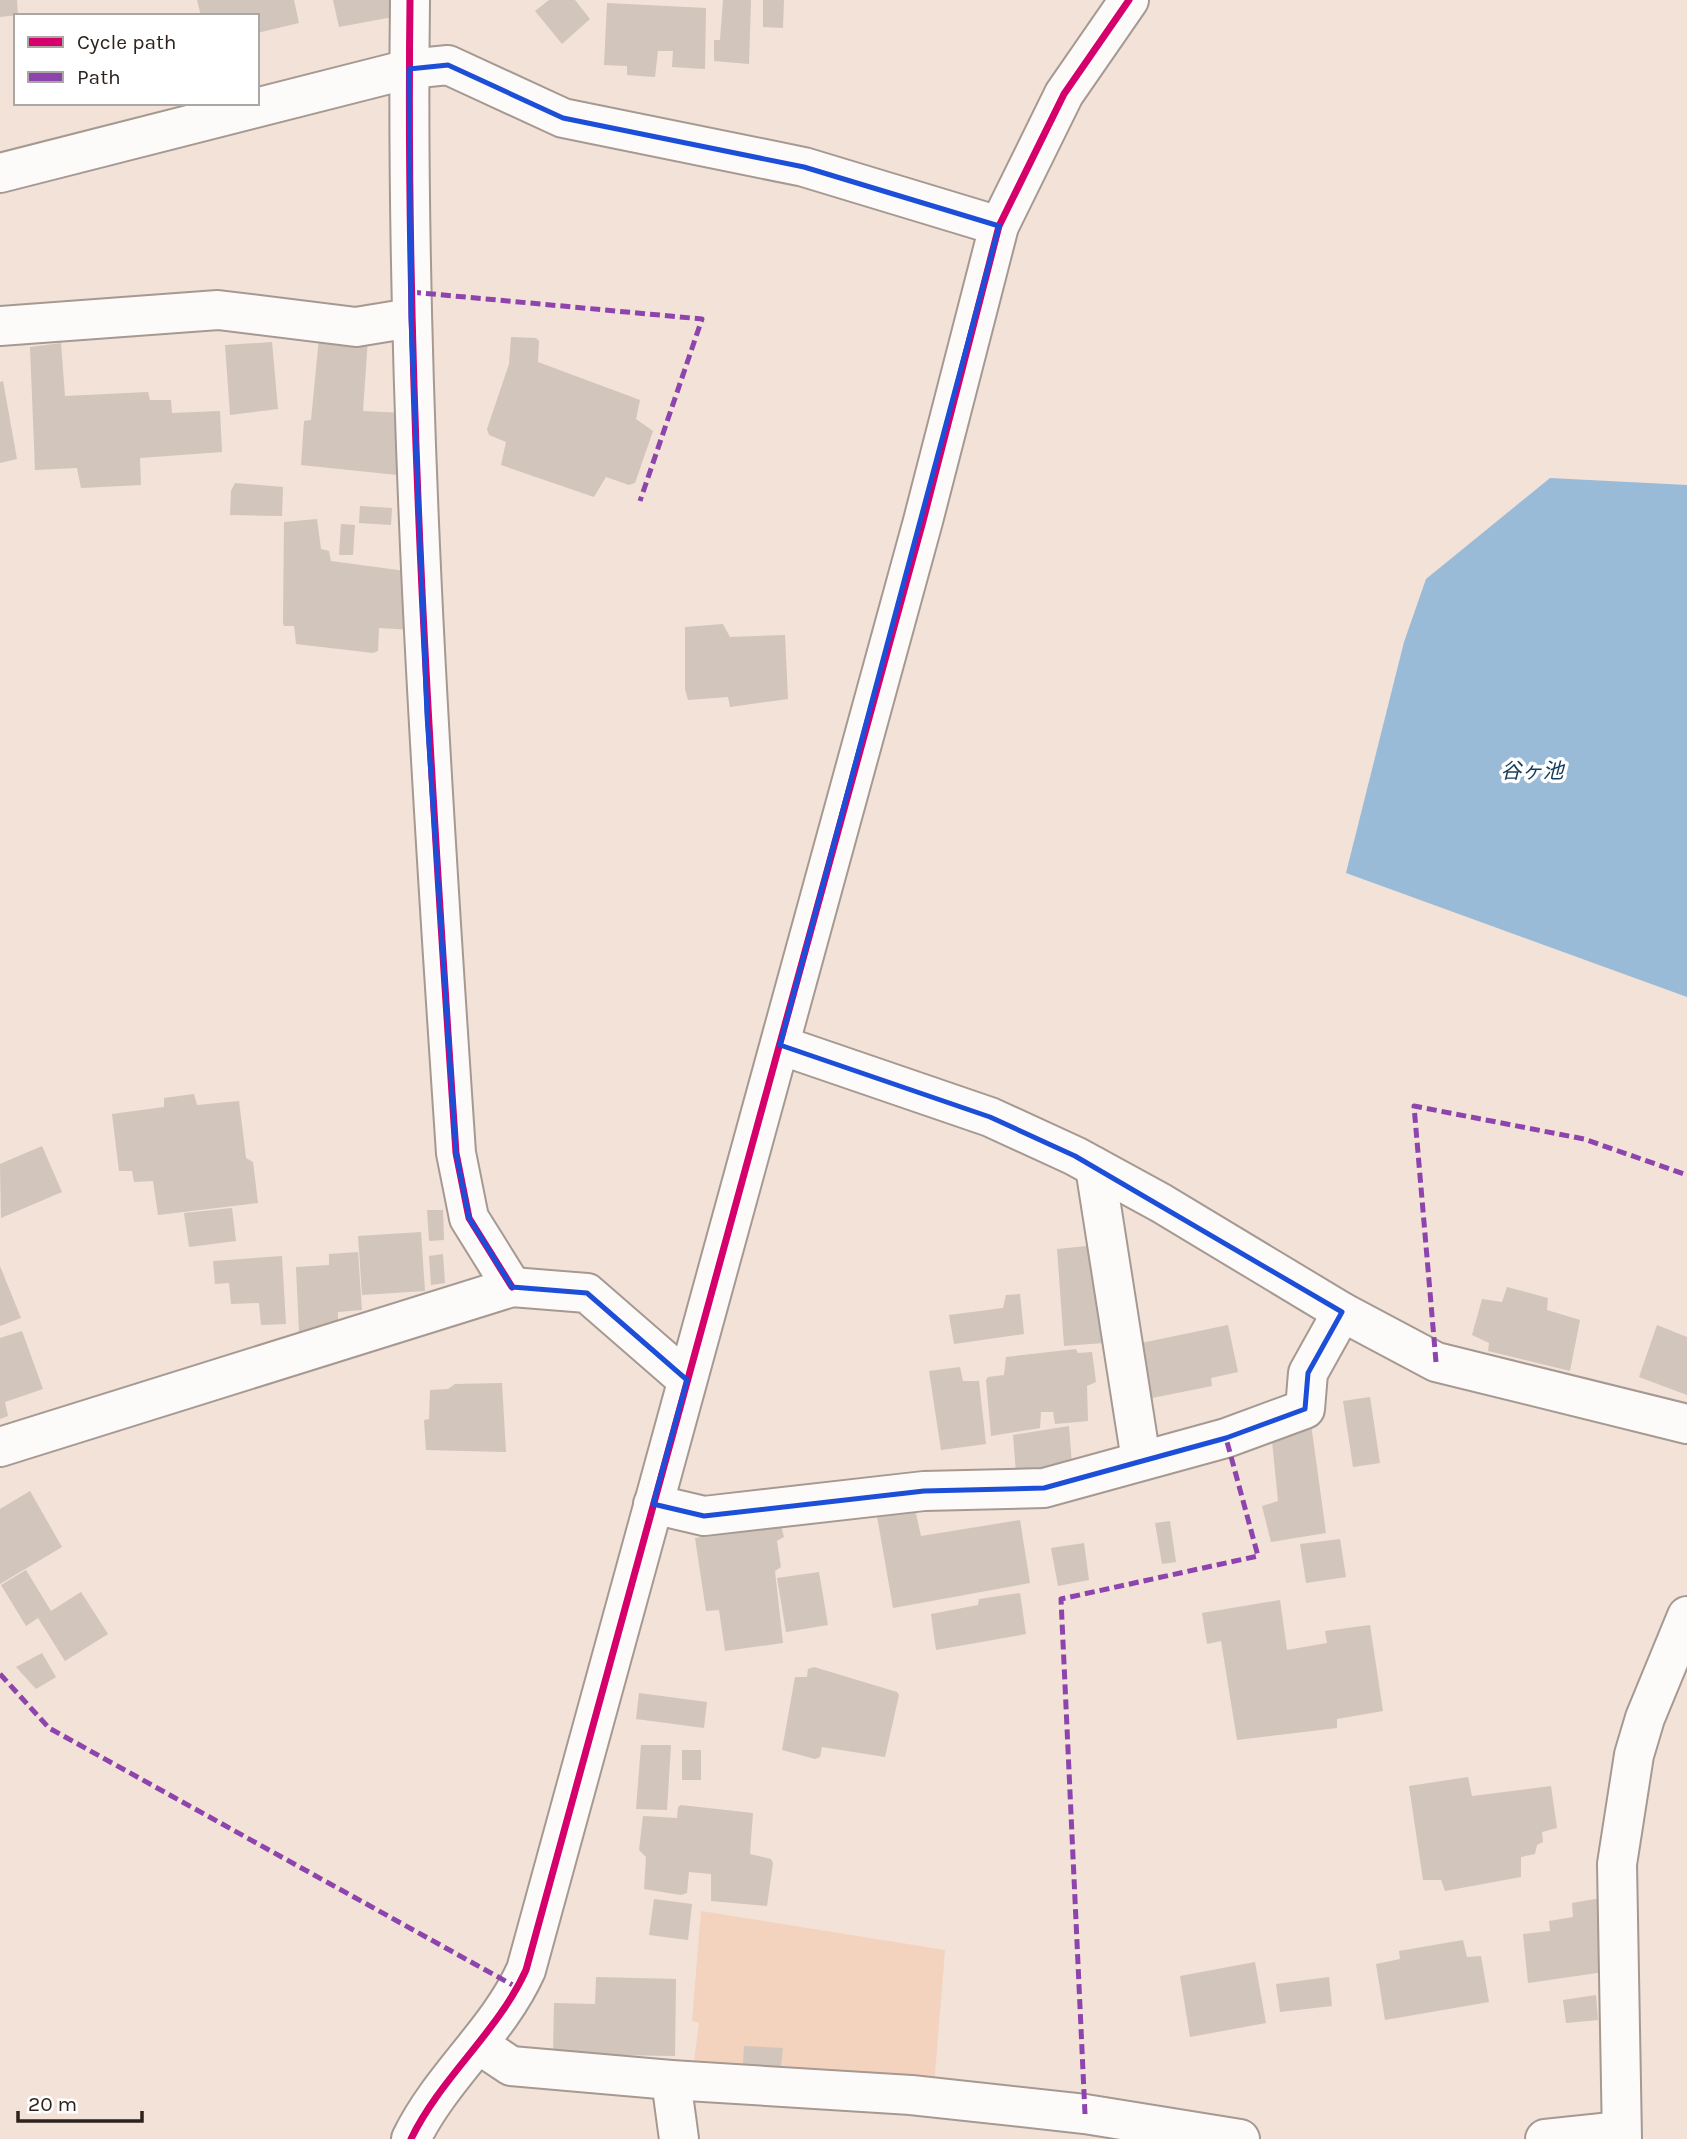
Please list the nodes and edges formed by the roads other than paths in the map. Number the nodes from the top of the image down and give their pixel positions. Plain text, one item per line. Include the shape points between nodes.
1 (410, 0) edge
2 (1129, 0) edge
3 (409, 69) junction
4 (0, 173) edge
5 (999, 226) junction
6 (411, 318) junction
7 (0, 326) edge
8 (780, 1045) junction
9 (1095, 1167) junction
10 (512, 1287) junction
11 (1342, 1312) junction
12 (687, 1380) junction
13 (1687, 1424) edge
14 (0, 1447) edge
15 (1141, 1460) junction
16 (653, 1504) junction
17 (1687, 1616) edge
18 (478, 2044) junction
19 (671, 2080) junction
20 (1086, 2126) edge
21 (1622, 2135) edge
22 (411, 2139) edge
23 (679, 2139) edge
24 (1240, 2139) edge
25 (1545, 2139) edge

1 - 3 street
2 - 5 street via 1064,94
3 - 4 street
3 - 5 street via 448,65 564,118 804,167
3 - 6 street
5 - 8 street
6 - 7 street via 356,327 218,310
6 - 10 street via 427,715 456,1153 469,1218
8 - 9 street via 990,1116
8 - 12 street
9 - 11 street
9 - 15 street
10 - 12 street via 587,1293
10 - 14 street
11 - 13 street via 1436,1362
11 - 15 street via 1308,1373 1306,1409 1226,1438
12 - 16 street
15 - 16 street via 1044,1488 924,1491 704,1516
16 - 18 street via 526,1970 518,1989
17 - 21 street via 1645,1718 1626,1794 1617,1864
18 - 19 street via 511,2066
18 - 22 street via 426,2109
19 - 20 street via 911,2095
19 - 23 street
20 - 24 street
21 - 25 street

